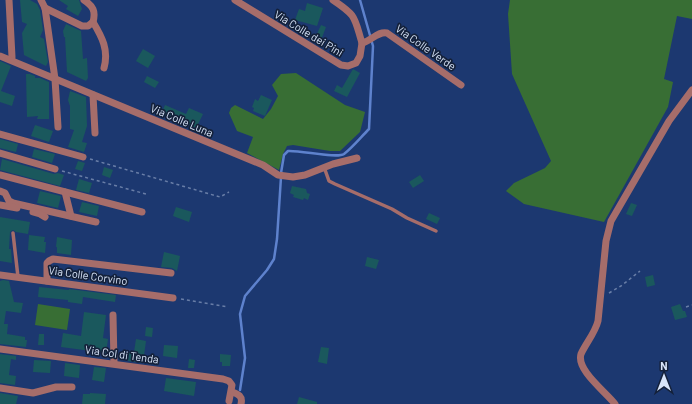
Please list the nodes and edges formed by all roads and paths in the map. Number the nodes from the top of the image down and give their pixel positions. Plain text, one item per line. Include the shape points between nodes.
1 (9, 0) edge
2 (41, 0) edge
3 (84, 0) edge
4 (235, 0) edge
5 (333, 0) edge
6 (45, 8) junction
7 (93, 22) junction
8 (368, 40) junction
9 (0, 56) edge
10 (12, 57) dead end
11 (104, 68) dead end
12 (55, 79) junction
13 (461, 84) dead end
14 (692, 90) edge
15 (93, 95) junction
16 (58, 127) dead end
17 (95, 133) dead end
18 (0, 134) edge
19 (0, 153) edge
20 (83, 157) joint
21 (357, 158) dead end
22 (324, 167) junction
23 (55, 168) joint
24 (0, 175) edge
25 (0, 191) edge
26 (65, 192) junction
27 (229, 192) dead end
28 (146, 194) dead end
29 (0, 205) edge
30 (142, 212) dead end
31 (71, 216) junction
32 (45, 218) dead end
33 (96, 222) dead end
34 (436, 232) dead end
35 (13, 233) dead end
36 (640, 271) dead end
37 (171, 273) dead end
38 (0, 275) edge
39 (18, 277) junction
40 (47, 281) junction
41 (173, 298) joint
42 (601, 298) junction
43 (692, 305) edge
44 (228, 306) dead end
45 (686, 307) dead end
46 (113, 315) dead end
47 (0, 349) edge
48 (114, 363) junction
49 (0, 388) edge
50 (72, 388) dead end
51 (232, 392) junction
52 (229, 401) dead end
53 (241, 404) edge
54 (615, 404) edge

1 - 10 street
2 - 6 street
3 - 7 street via 94,10
4 - 8 street, Via Colle dei Pini via 341,65 356,63
5 - 8 street via 355,19
6 - 7 street via 82,26 88,26
6 - 12 street
7 - 11 street via 106,48
8 - 13 street, Via Colle Verde via 382,32 389,34
9 - 12 street, Via Colle Luna
12 - 15 street, Via Colle Luna
12 - 16 street
14 - 42 street via 669,121 611,221 606,241
15 - 17 street
15 - 22 street, Via Colle Luna via 263,165 280,176 297,177
18 - 20 street
19 - 23 street
20 - 27 path via 220,197
21 - 22 street, Via Colle Luna
22 - 34 lane via 329,181
23 - 28 path
24 - 26 street
25 - 31 street via 6,193 11,202
26 - 30 street
26 - 31 street
29 - 32 street via 36,212
31 - 33 street
35 - 39 lane
36 - 42 path
37 - 40 street via 53,259 47,263
38 - 39 street, Via Colle Corvino
39 - 40 street, Via Colle Corvino
40 - 41 street, Via Colle Corvino
41 - 44 path
42 - 54 street via 597,325 581,354 580,362 584,370
43 - 45 path
46 - 48 street
47 - 48 street, Via Col di Tenda
48 - 51 street, Via Col di Tenda via 223,379 231,384
49 - 50 street via 33,394 56,387
51 - 52 street
51 - 53 street, Via Col di Tenda via 242,397

